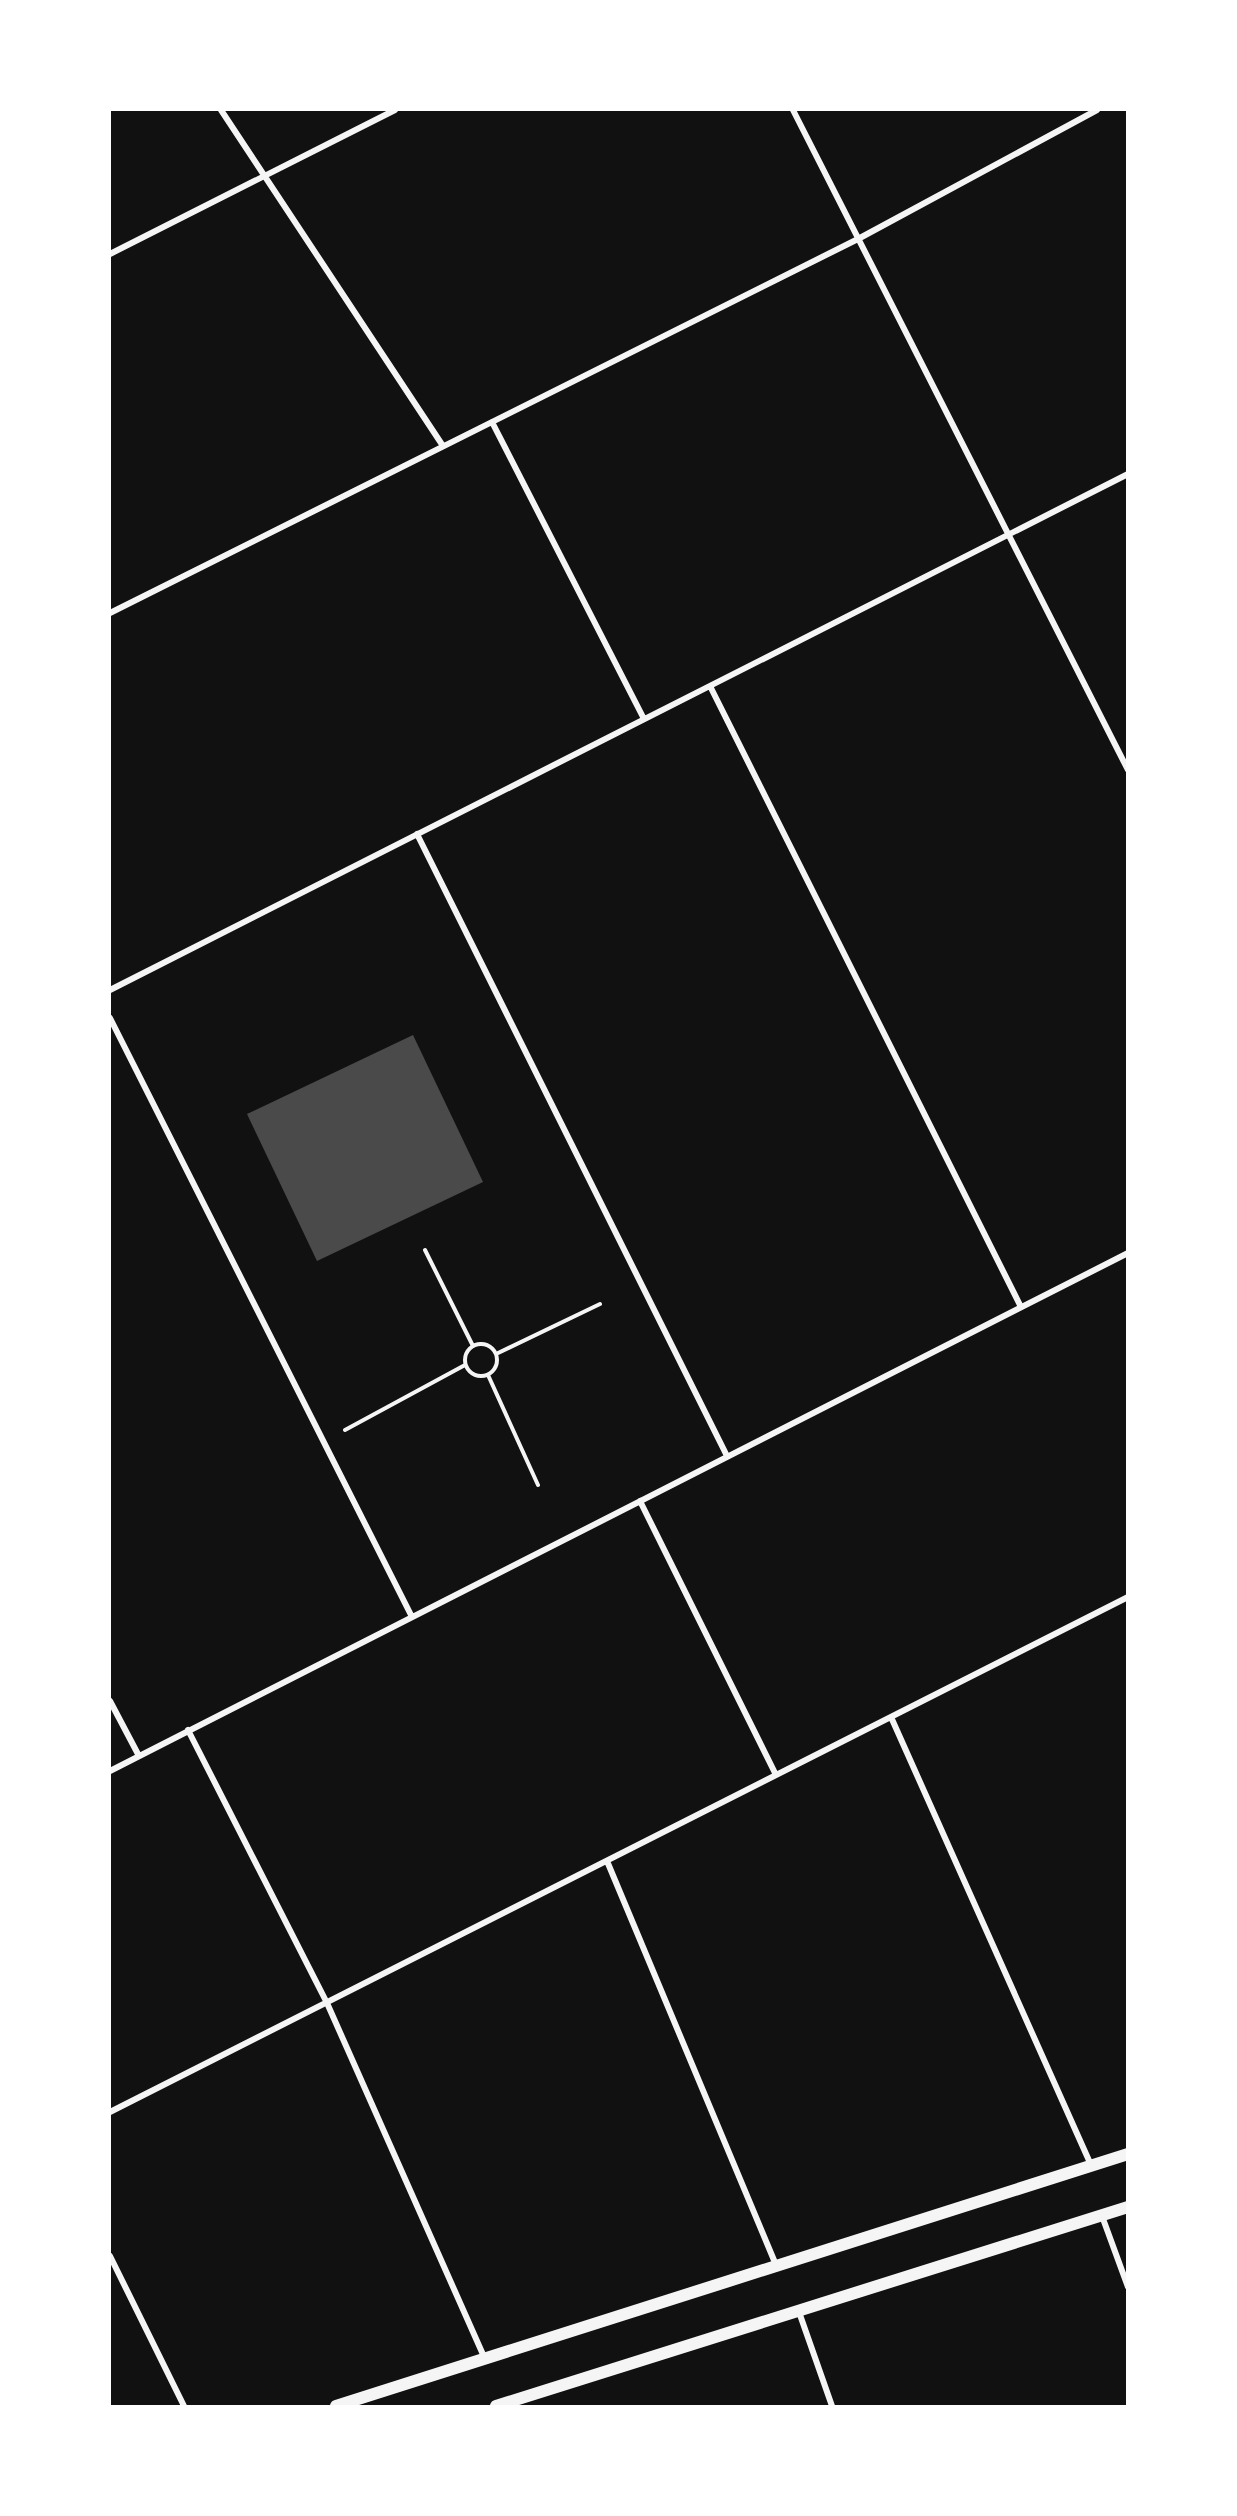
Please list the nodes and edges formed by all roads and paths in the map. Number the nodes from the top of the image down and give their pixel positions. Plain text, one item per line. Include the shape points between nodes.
1 (221, 110) edge
2 (395, 110) edge
3 (793, 110) edge
4 (1097, 110) edge
5 (264, 176) junction
6 (858, 239) junction
7 (110, 254) edge
8 (492, 422) junction
9 (443, 446) junction
10 (1128, 474) edge
11 (1008, 535) junction
12 (110, 613) edge
13 (710, 686) junction
14 (644, 719) junction
15 (1128, 770) edge
16 (417, 834) junction
17 (110, 990) edge
18 (110, 1017) edge
19 (425, 1250) dead end
20 (1128, 1253) edge
21 (600, 1304) dead end
22 (1021, 1307) junction
23 (473, 1346) junction
24 (496, 1354) junction
25 (465, 1365) junction
26 (488, 1375) junction
27 (324, 1442) junction
28 (727, 1456) junction
29 (538, 1485) dead end
30 (640, 1501) junction
31 (1128, 1597) edge
32 (412, 1617) junction
33 (110, 1701) edge
34 (891, 1717) junction
35 (188, 1730) junction
36 (139, 1756) junction
37 (110, 1771) edge
38 (776, 1775) junction
39 (607, 1861) junction
40 (327, 2003) junction
41 (110, 2112) edge
42 (1128, 2154) edge
43 (1091, 2165) junction
44 (1128, 2208) edge
45 (1102, 2216) junction
46 (110, 2256) edge
47 (776, 2265) junction
48 (1128, 2287) edge
49 (799, 2312) junction
50 (485, 2360) junction
51 (502, 2405) edge
52 (184, 2406) edge
53 (336, 2406) edge
54 (832, 2406) edge

1 - 5 street
2 - 5 street
3 - 6 street
4 - 6 street
5 - 7 street
5 - 9 street
6 - 8 street
6 - 11 street
8 - 9 street
8 - 14 street
9 - 12 street
10 - 11 street
11 - 13 street
11 - 15 street
13 - 14 street
13 - 22 street
14 - 16 street
16 - 17 street
16 - 28 street
18 - 27 street
19 - 23 path
20 - 22 street
21 - 24 path
22 - 28 street
23 - 24 path via 486,1345
23 - 25 path via 466,1354
24 - 26 path via 497,1364
25 - 26 path via 477,1375
25 - 27 path
26 - 29 path
27 - 32 street
28 - 30 street
30 - 32 street
30 - 38 street
31 - 34 street
32 - 35 street
33 - 36 street
34 - 38 street
34 - 43 street
35 - 36 street
35 - 40 street
36 - 37 street
38 - 39 street
39 - 40 street
39 - 47 street
40 - 41 street
40 - 50 street
42 - 43 main road
43 - 47 main road
44 - 45 main road
45 - 48 street
45 - 49 main road
46 - 52 street
47 - 50 main road
49 - 51 main road
49 - 54 street
50 - 53 main road

